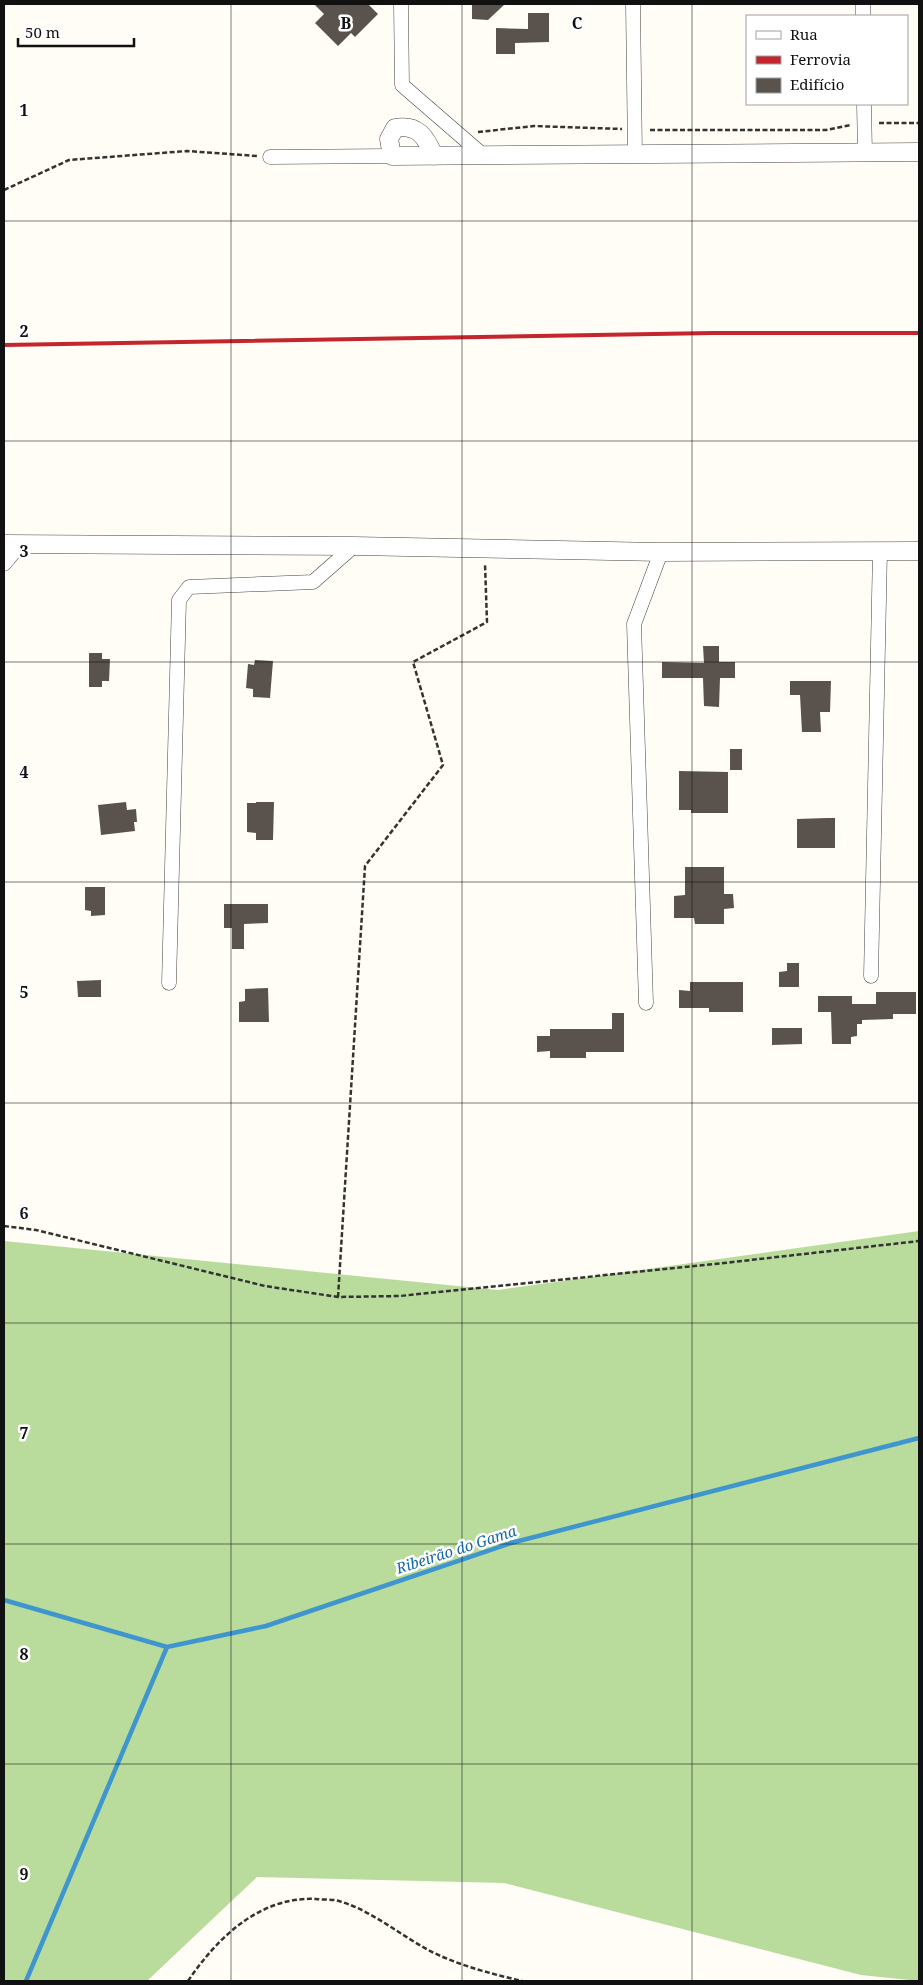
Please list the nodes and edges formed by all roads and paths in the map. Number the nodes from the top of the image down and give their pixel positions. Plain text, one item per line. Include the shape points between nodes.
1 (401, 4) edge
2 (633, 4) edge
3 (864, 105) edge
4 (865, 123) junction
5 (919, 123) edge
6 (634, 130) junction
7 (459, 134) junction
8 (919, 152) edge
9 (865, 153) junction
10 (635, 155) junction
11 (392, 156) junction
12 (434, 156) junction
13 (484, 156) junction
14 (270, 157) joint
15 (4, 190) edge
16 (12, 544) edge
17 (354, 546) junction
18 (484, 548) junction
19 (880, 550) junction
20 (919, 551) edge
21 (660, 552) junction
22 (4, 564) edge
23 (871, 976) dead end
24 (168, 982) dead end
25 (646, 1003) dead end
26 (4, 1226) edge
27 (919, 1241) edge
28 (338, 1297) junction
29 (188, 1981) edge
30 (522, 1981) edge

1 - 7 street via 402,85
2 - 6 street
3 - 4 street
4 - 5 path
4 - 6 path via 826,130
4 - 9 street
6 - 7 path via 534,126
6 - 10 street
7 - 13 street
8 - 9 street
9 - 10 street
10 - 13 street
11 - 12 street
11 - 12 street via 389,139 395,128 406,126 428,141
11 - 14 street
12 - 13 street
14 - 15 path via 187,151 69,160
16 - 17 street
16 - 22 street
17 - 18 street
17 - 24 street via 313,582 189,587 179,600
18 - 21 street
18 - 28 path via 487,622 413,662 443,765 365,866
19 - 20 street
19 - 21 street
19 - 23 street
21 - 25 street via 634,624
26 - 28 path via 36,1230 265,1286
27 - 28 path via 400,1296
29 - 30 path via 204,1957 242,1921 271,1906 299,1898 338,1901 369,1914 432,1952 485,1973

